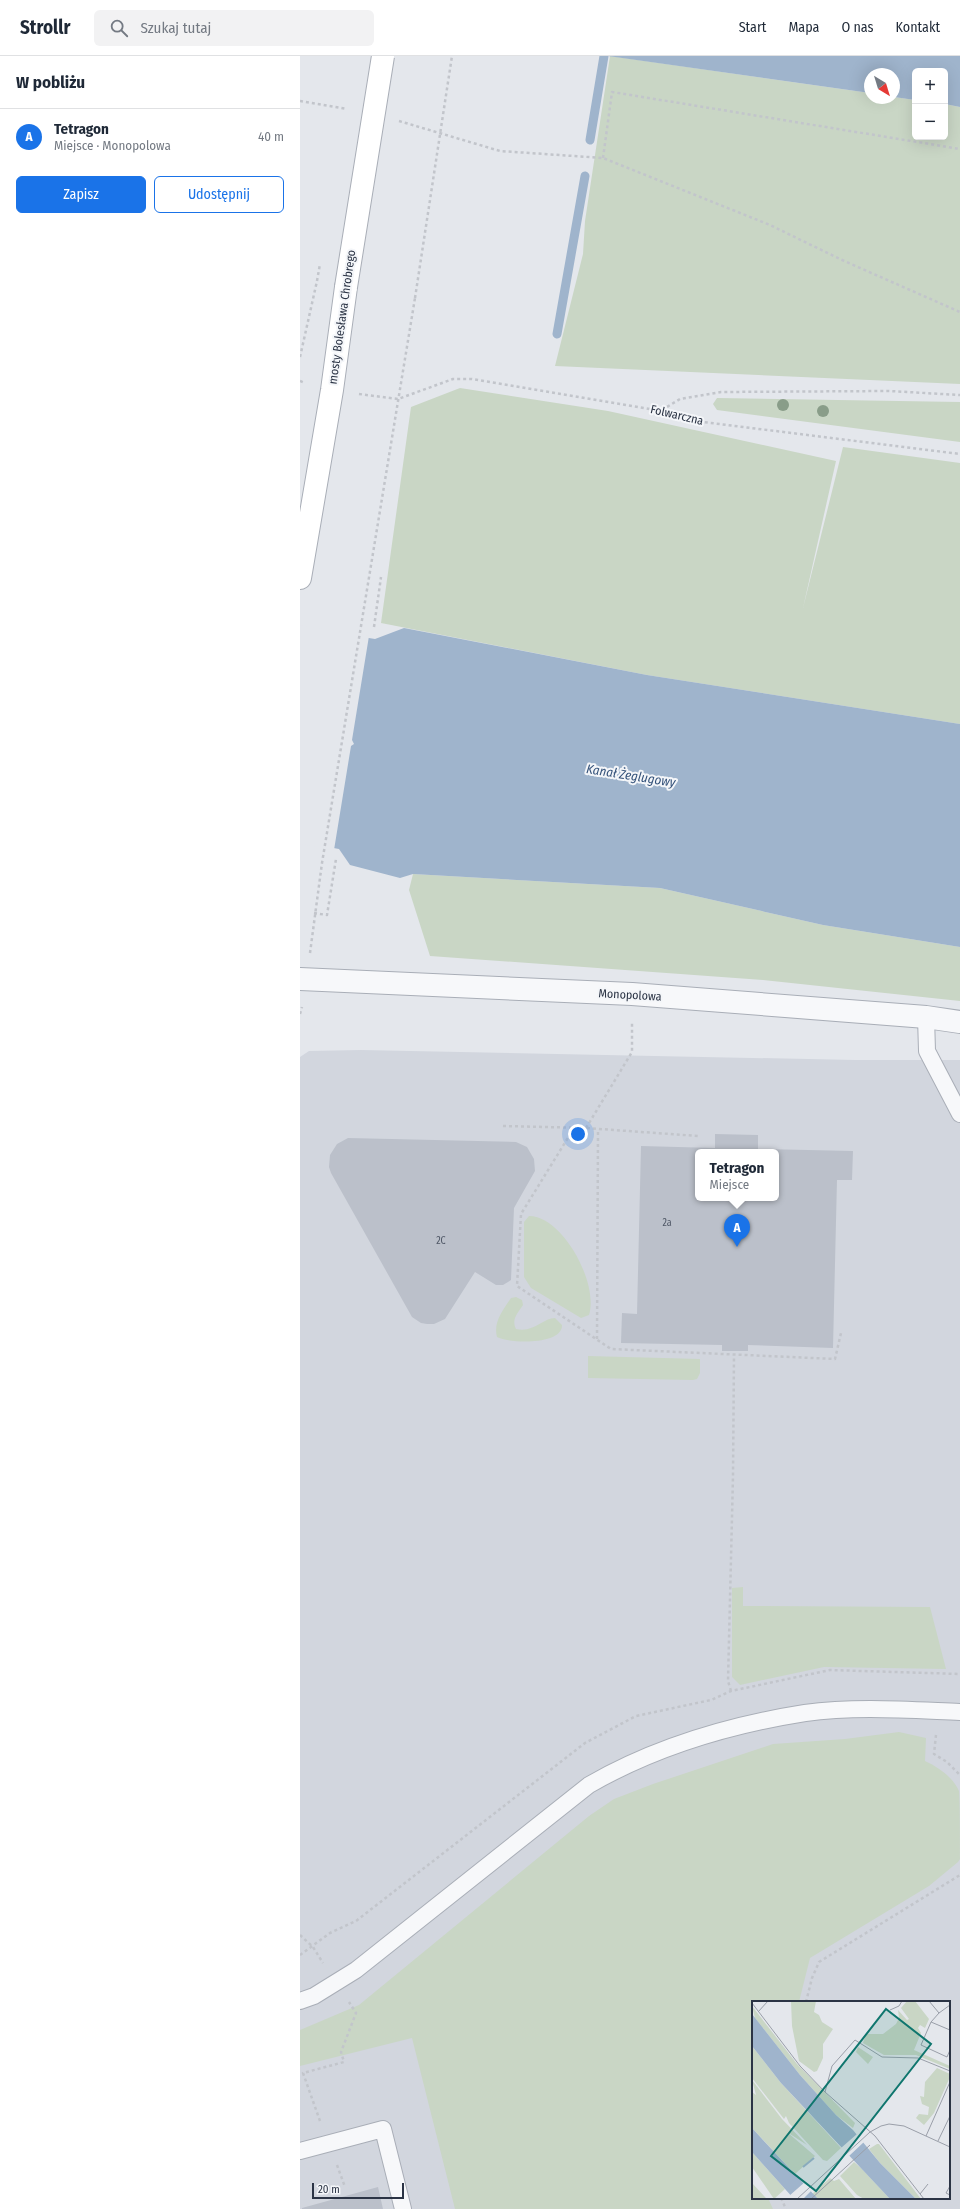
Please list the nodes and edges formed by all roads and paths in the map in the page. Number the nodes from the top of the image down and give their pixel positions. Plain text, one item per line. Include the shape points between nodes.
1 (383, 56) edge
2 (452, 56) edge
3 (300, 101) edge
4 (350, 110) dead end
5 (395, 120) dead end
6 (960, 149) edge
7 (603, 158) junction
8 (317, 281) dead end
9 (960, 312) edge
10 (300, 357) edge
11 (960, 395) edge
12 (398, 400) junction
13 (662, 411) junction
14 (960, 454) edge
15 (381, 577) dead end
16 (300, 578) edge
17 (374, 627) dead end
18 (336, 859) dead end
19 (314, 914) junction
20 (309, 956) dead end
21 (300, 979) edge
22 (632, 1017) dead end
23 (926, 1017) junction
24 (960, 1022) edge
25 (960, 1114) edge
26 (503, 1126) dead end
27 (574, 1128) junction
28 (586, 1128) junction
29 (598, 1130) junction
30 (698, 1136) dead end
31 (841, 1334) dead end
32 (597, 1339) junction
33 (734, 1355) junction
34 (731, 1692) dead end
35 (960, 1712) edge
36 (937, 1731) dead end
37 (960, 1775) edge
38 (960, 1875) edge
39 (346, 1998) dead end
40 (300, 2001) edge
41 (806, 2001) edge
42 (301, 2073) edge
43 (328, 2143) junction
44 (300, 2151) edge
45 (345, 2187) dead end
46 (781, 2199) edge
47 (403, 2209) edge
48 (786, 2209) edge

1 - 16 main road, mosty Bolesława Chrobrego, bridge via 332,390
2 - 12 path, bridge
3 - 4 path
5 - 7 path via 500,151
6 - 7 path via 612,92
7 - 9 path via 770,225
8 - 10 path
11 - 13 path via 889,391 721,392 680,399
12 - 13 path, Folwarczna via 454,378
12 - 19 path
13 - 14 path, Folwarczna via 687,420
15 - 17 path
18 - 19 path via 327,915
19 - 20 path
21 - 23 street, Monopolowa via 632,994
22 - 28 path via 632,1052
23 - 24 street, Monopolowa
23 - 25 lane via 927,1051
26 - 27 path
27 - 28 path
27 - 32 path via 521,1214 517,1286
28 - 29 path
29 - 30 path
29 - 32 path
31 - 33 path via 835,1359
32 - 33 path via 611,1349
33 - 34 path via 728,1681
35 - 40 lane via 861,1710 806,1713 717,1731 621,1766 589,1785 356,1970 314,1996
36 - 37 path via 934,1754
38 - 41 path via 819,1962
39 - 42 path via 356,2013 341,2052 344,2062
42 - 43 path
43 - 44 lane
43 - 45 path
43 - 47 lane via 382,2129
46 - 48 path

